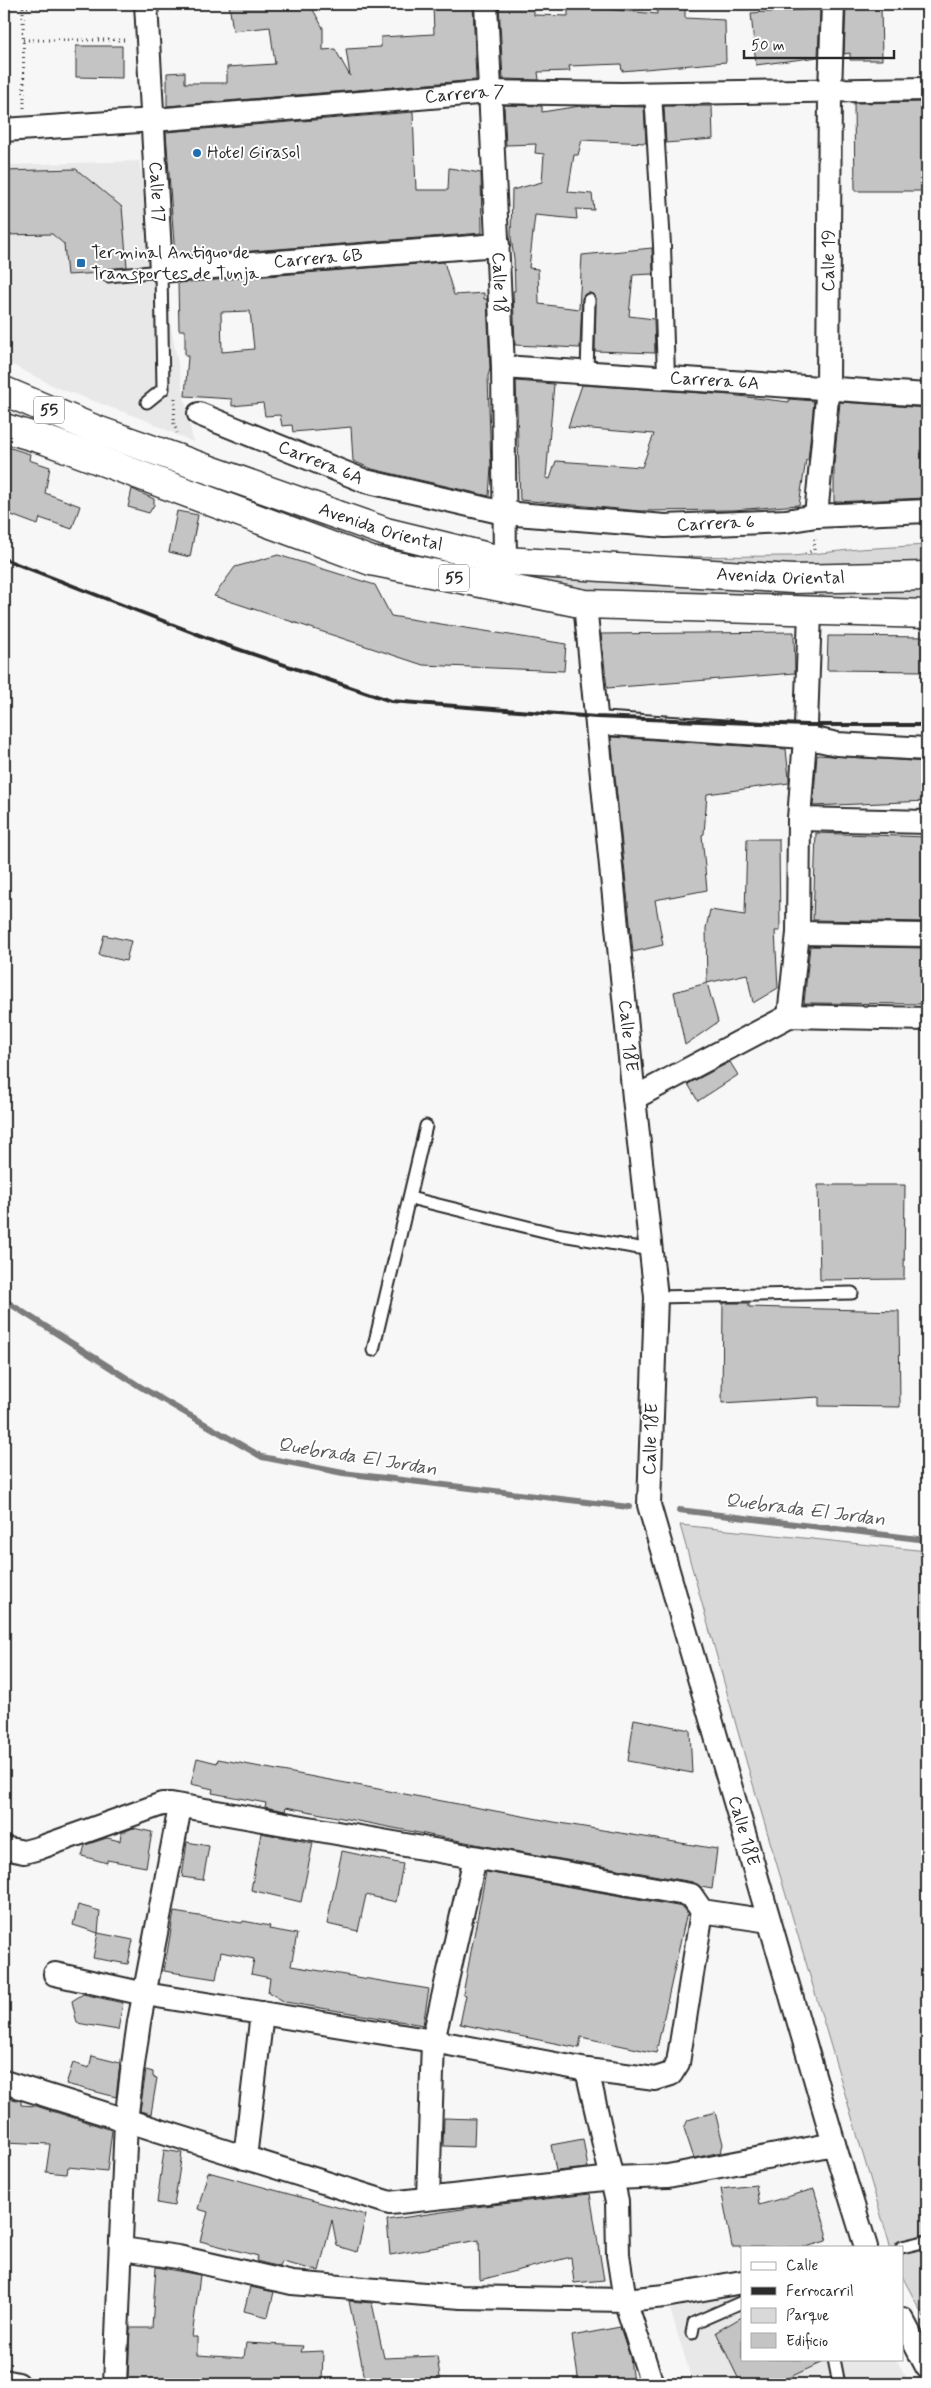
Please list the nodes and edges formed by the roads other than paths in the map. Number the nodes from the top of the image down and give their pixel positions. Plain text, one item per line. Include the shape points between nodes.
1 (146, 4) edge
2 (486, 4) edge
3 (833, 4) edge
4 (927, 89) edge
5 (830, 91) junction
6 (490, 92) junction
7 (653, 93) junction
8 (154, 120) junction
9 (14, 129) edge
10 (498, 245) junction
11 (161, 271) junction
12 (108, 276) dead end
13 (588, 300) dead end
14 (503, 367) junction
15 (587, 373) junction
16 (666, 377) junction
17 (828, 387) junction
18 (4, 391) edge
19 (927, 395) edge
20 (147, 402) dead end
21 (58, 413) junction
22 (199, 414) dead end
23 (4, 428) edge
24 (45, 440) junction
25 (927, 511) edge
26 (504, 513) junction
27 (816, 516) junction
28 (505, 561) junction
29 (927, 576) edge
30 (585, 604) junction
31 (810, 612) junction
32 (927, 614) edge
33 (597, 723) junction
34 (805, 737) junction
35 (927, 749) edge
36 (799, 819) junction
37 (927, 822) edge
38 (798, 933) junction
39 (927, 935) edge
40 (789, 1016) junction
41 (927, 1019) edge
42 (634, 1098) junction
43 (426, 1126) dead end
44 (410, 1198) junction
45 (651, 1250) junction
46 (852, 1292) dead end
47 (656, 1297) junction
48 (373, 1350) dead end
49 (180, 1807) junction
50 (4, 1848) edge
51 (475, 1858) junction
52 (702, 1911) junction
53 (769, 1921) junction
54 (55, 1974) dead end
55 (145, 1994) junction
56 (262, 2013) junction
57 (433, 2041) junction
58 (587, 2070) junction
59 (4, 2082) edge
60 (126, 2121) junction
61 (834, 2144) junction
62 (245, 2158) junction
63 (612, 2178) junction
64 (428, 2198) junction
65 (927, 2240) edge
66 (866, 2246) edge
67 (904, 2246) edge
68 (122, 2249) junction
69 (741, 2282) edge
70 (625, 2300) junction
71 (741, 2302) edge
72 (904, 2323) edge
73 (692, 2333) dead end
74 (834, 2360) edge
75 (927, 2367) edge
76 (4, 2381) edge
77 (18, 2384) edge
78 (114, 2384) edge
79 (652, 2384) edge
80 (839, 2384) edge

1 - 8 street, Calle 17
2 - 6 street, Calle 18
3 - 5 street, Calle 19
4 - 5 street, Carrera 7
5 - 7 street, Carrera 7
5 - 17 street, Calle 19
6 - 7 street, Carrera 7
6 - 8 street, Carrera 7
6 - 10 street, Calle 18
7 - 16 street
8 - 9 street, Carrera 7
8 - 11 street, Calle 17
10 - 11 street, Carrera 6B
10 - 14 street, Calle 18
11 - 12 lane, Carrera 6B
11 - 20 lane, Calle 17 via 163,389
13 - 15 lane
14 - 15 street, Carrera 6A
14 - 26 street, Calle 18
15 - 16 street, Carrera 6A
16 - 17 street, Carrera 6A
17 - 19 street, Carrera 6A
17 - 27 street, Calle 19
18 - 21 main road, Avenida Oriental / 55
21 - 24 main road
21 - 28 main road, Avenida Oriental / 55 via 386,532
22 - 26 street, Carrera 6A via 365,481
23 - 24 main road, Avenida Oriental / 55
24 - 30 main road, Avenida Oriental / 55 via 371,561
25 - 27 street, Carrera 6
26 - 27 street, Carrera 6 via 665,526 786,521
26 - 28 street, Calle 18
28 - 29 main road, Avenida Oriental / 55 via 793,579
30 - 31 main road, Avenida Oriental / 55
30 - 33 street, Calle 18E
31 - 32 main road, Avenida Oriental / 55
31 - 34 street
33 - 34 street
33 - 42 street, Calle 18E
34 - 35 street via 837,744
34 - 36 street
36 - 37 street
36 - 38 street
38 - 39 street
38 - 40 street
40 - 41 street
40 - 42 street
42 - 45 street, Calle 18E
43 - 44 lane
44 - 45 lane via 556,1234
44 - 48 lane
45 - 47 street, Calle 18E
46 - 47 lane
47 - 53 street, Calle 18E via 649,1505
49 - 50 street via 162,1804 24,1852
49 - 51 street
49 - 55 street
51 - 52 street via 691,1895
51 - 57 street
52 - 53 street
52 - 58 street via 678,2063 671,2074 655,2079
53 - 61 street, Calle 18E
54 - 55 street
55 - 56 street
55 - 60 street
56 - 57 street
56 - 62 street
57 - 58 street
57 - 64 street
58 - 63 street
59 - 60 street
60 - 62 street
60 - 68 street
61 - 63 street via 668,2176
61 - 66 street, Calle 18E
62 - 64 street via 390,2202
63 - 64 street
63 - 70 street via 617,2201 618,2255
65 - 67 lane
68 - 70 street via 178,2256 292,2283 461,2297
68 - 78 street
69 - 70 street
70 - 79 street
71 - 73 lane via 694,2323
72 - 75 street
74 - 80 lane
76 - 77 street

